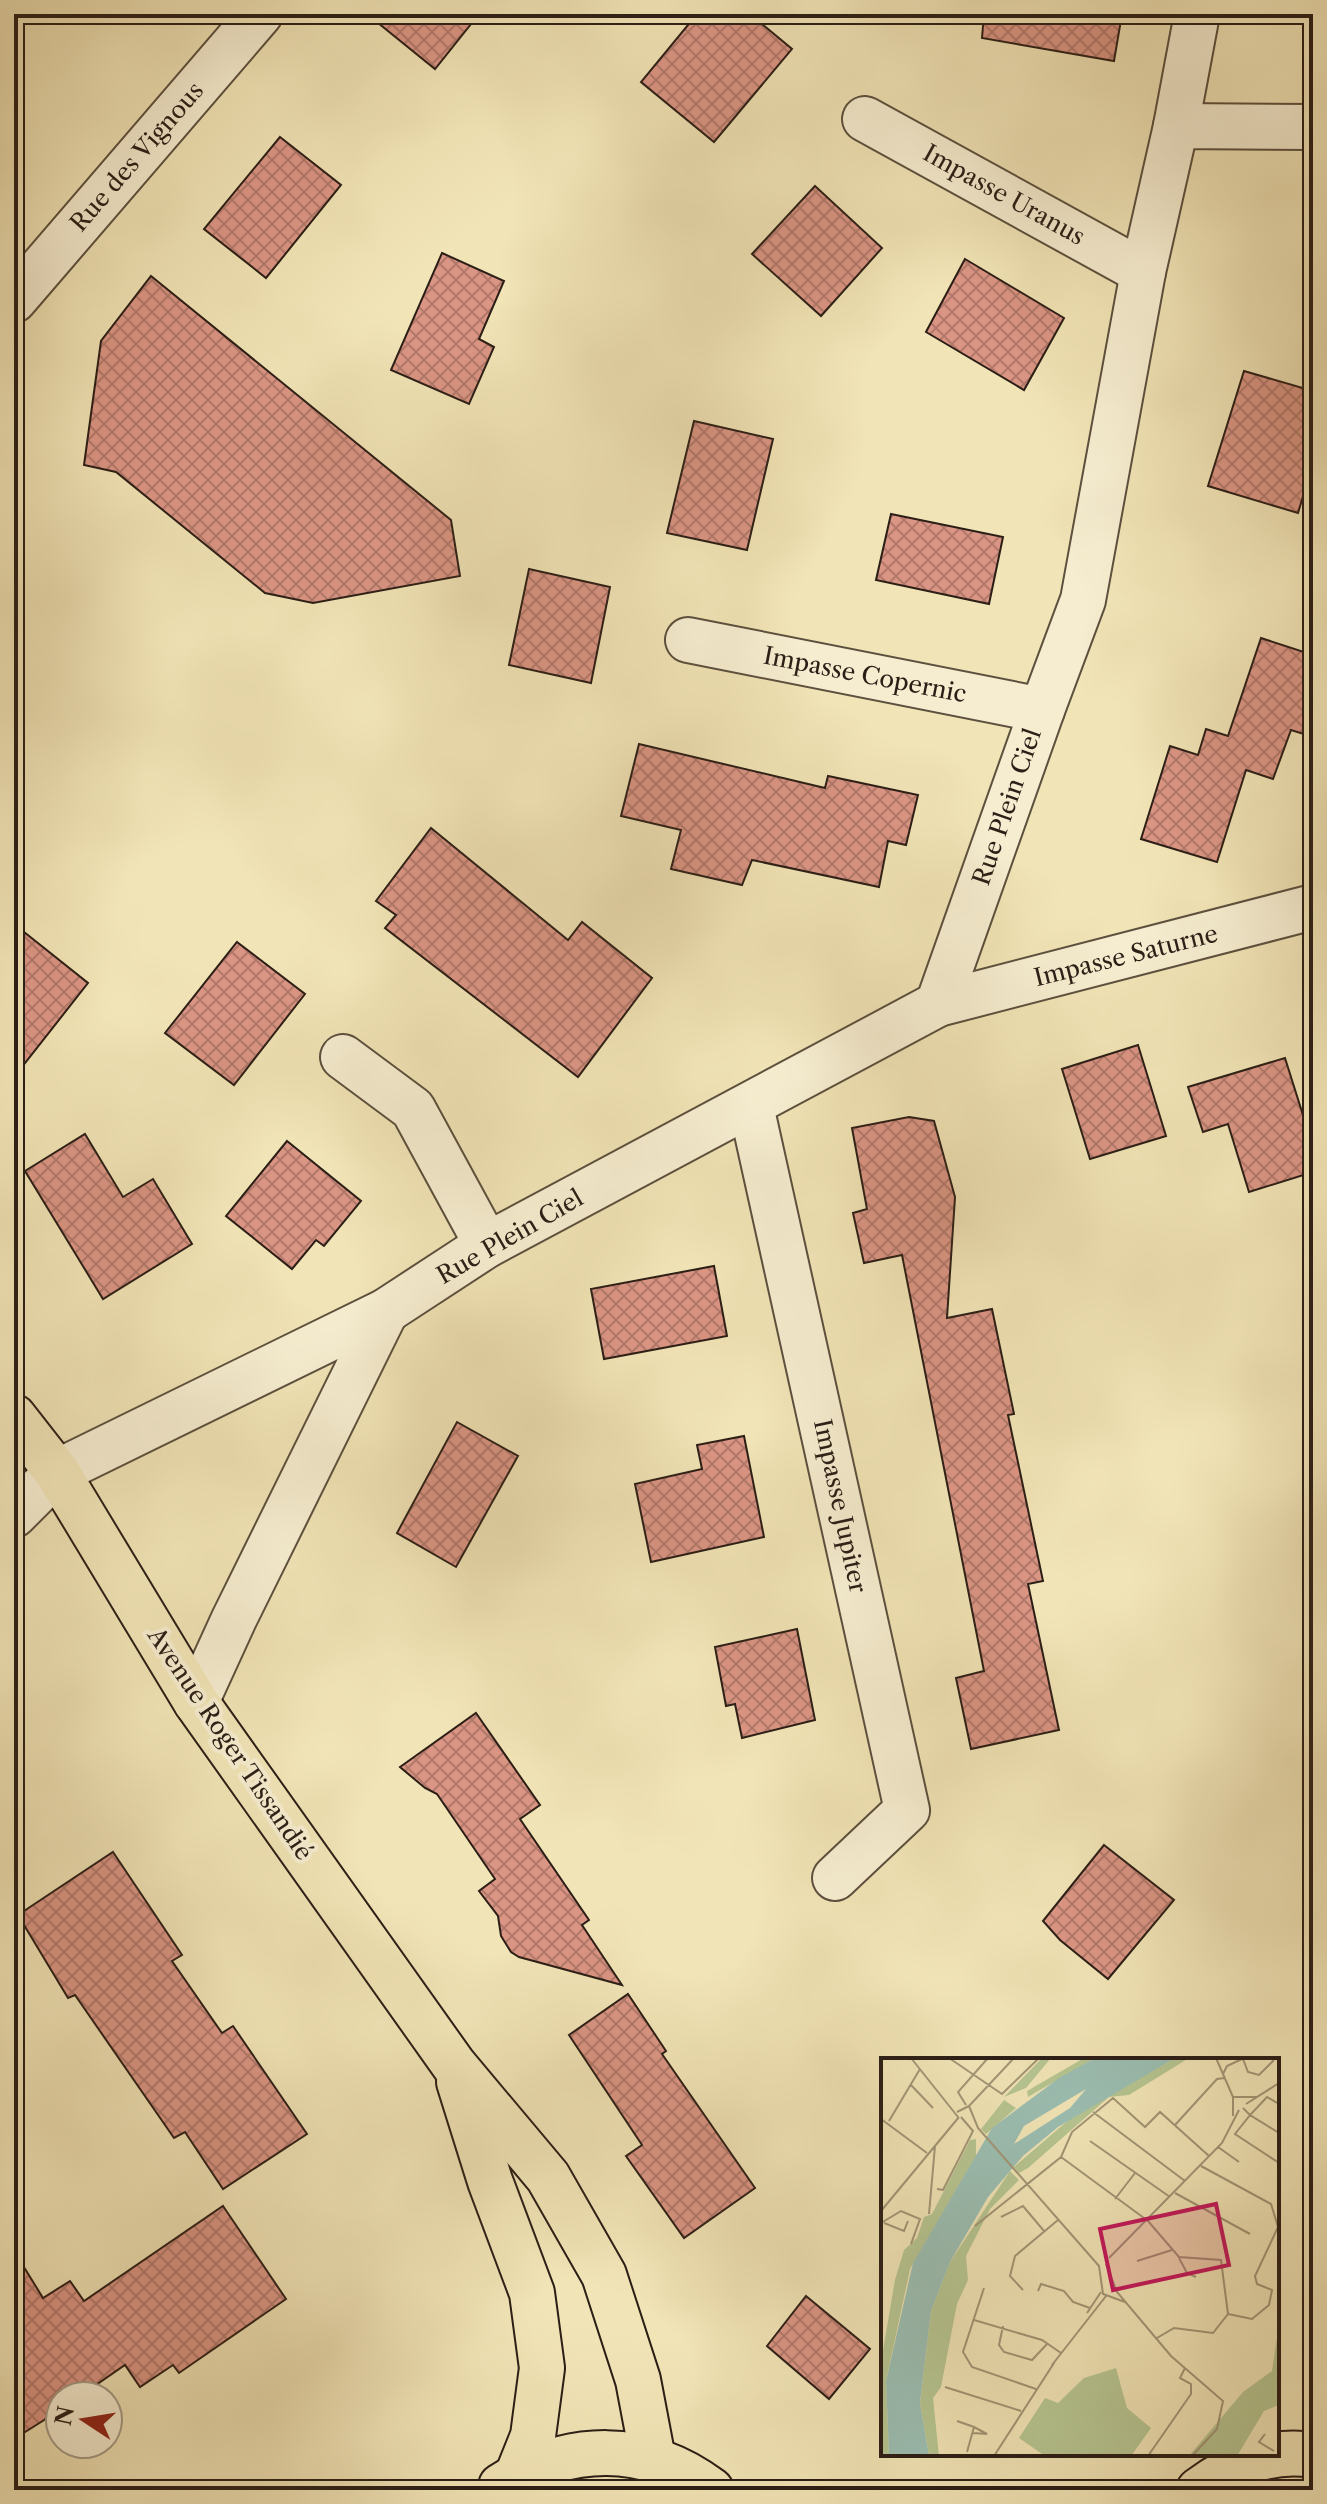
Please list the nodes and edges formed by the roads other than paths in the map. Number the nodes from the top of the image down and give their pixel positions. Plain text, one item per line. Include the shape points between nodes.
1 (260, 14) edge
2 (1197, 14) edge
3 (865, 119) dead end
4 (1176, 126) junction
5 (1313, 127) edge
6 (1143, 272) junction
7 (14, 300) edge
8 (688, 640) dead end
9 (1042, 710) junction
10 (1313, 907) edge
11 (938, 1004) junction
12 (343, 1057) dead end
13 (751, 1106) junction
14 (487, 1245) junction
15 (386, 1311) junction
16 (14, 1417) edge
17 (57, 1472) junction
18 (14, 1515) edge
19 (196, 1702) junction
20 (835, 1878) dead end
21 (454, 2065) junction
22 (1309, 2453) edge
23 (1273, 2456) edge
24 (1279, 2456) edge
25 (653, 2459) junction
26 (506, 2483) edge
27 (711, 2490) edge
28 (1199, 2490) edge

1 - 7 street, Rue des Vignous
2 - 4 street, Rue Plein Ciel
3 - 6 street, Impasse Uranus
4 - 5 street
4 - 6 street, Rue Plein Ciel
6 - 9 street, Rue Plein Ciel via 1083,600
8 - 9 street, Impasse Copernic
9 - 11 street, Rue Plein Ciel
10 - 11 street, Impasse Saturne
11 - 13 street, Rue Plein Ciel
12 - 14 street via 413,1109
13 - 14 street, Rue Plein Ciel
13 - 20 street, Impasse Jupiter via 907,1810
14 - 15 street, Rue Plein Ciel
15 - 17 street, Rue Plein Ciel
15 - 19 street
16 - 17 main road, Avenue Roger Tissandié
17 - 18 street, Rue Plein Ciel
17 - 19 main road, Avenue Roger Tissandié
19 - 21 main road, Avenue Roger Tissandié
21 - 25 main road, Avenue Roger Tissandié via 548,2177 604,2275 638,2380
21 - 26 main road, Avenue Roger Tissandié via 532,2293 542,2368 533,2436
22 - 24 main road
23 - 28 main road via 1225,2471
25 - 26 main road via 612,2452 570,2455
25 - 27 main road

